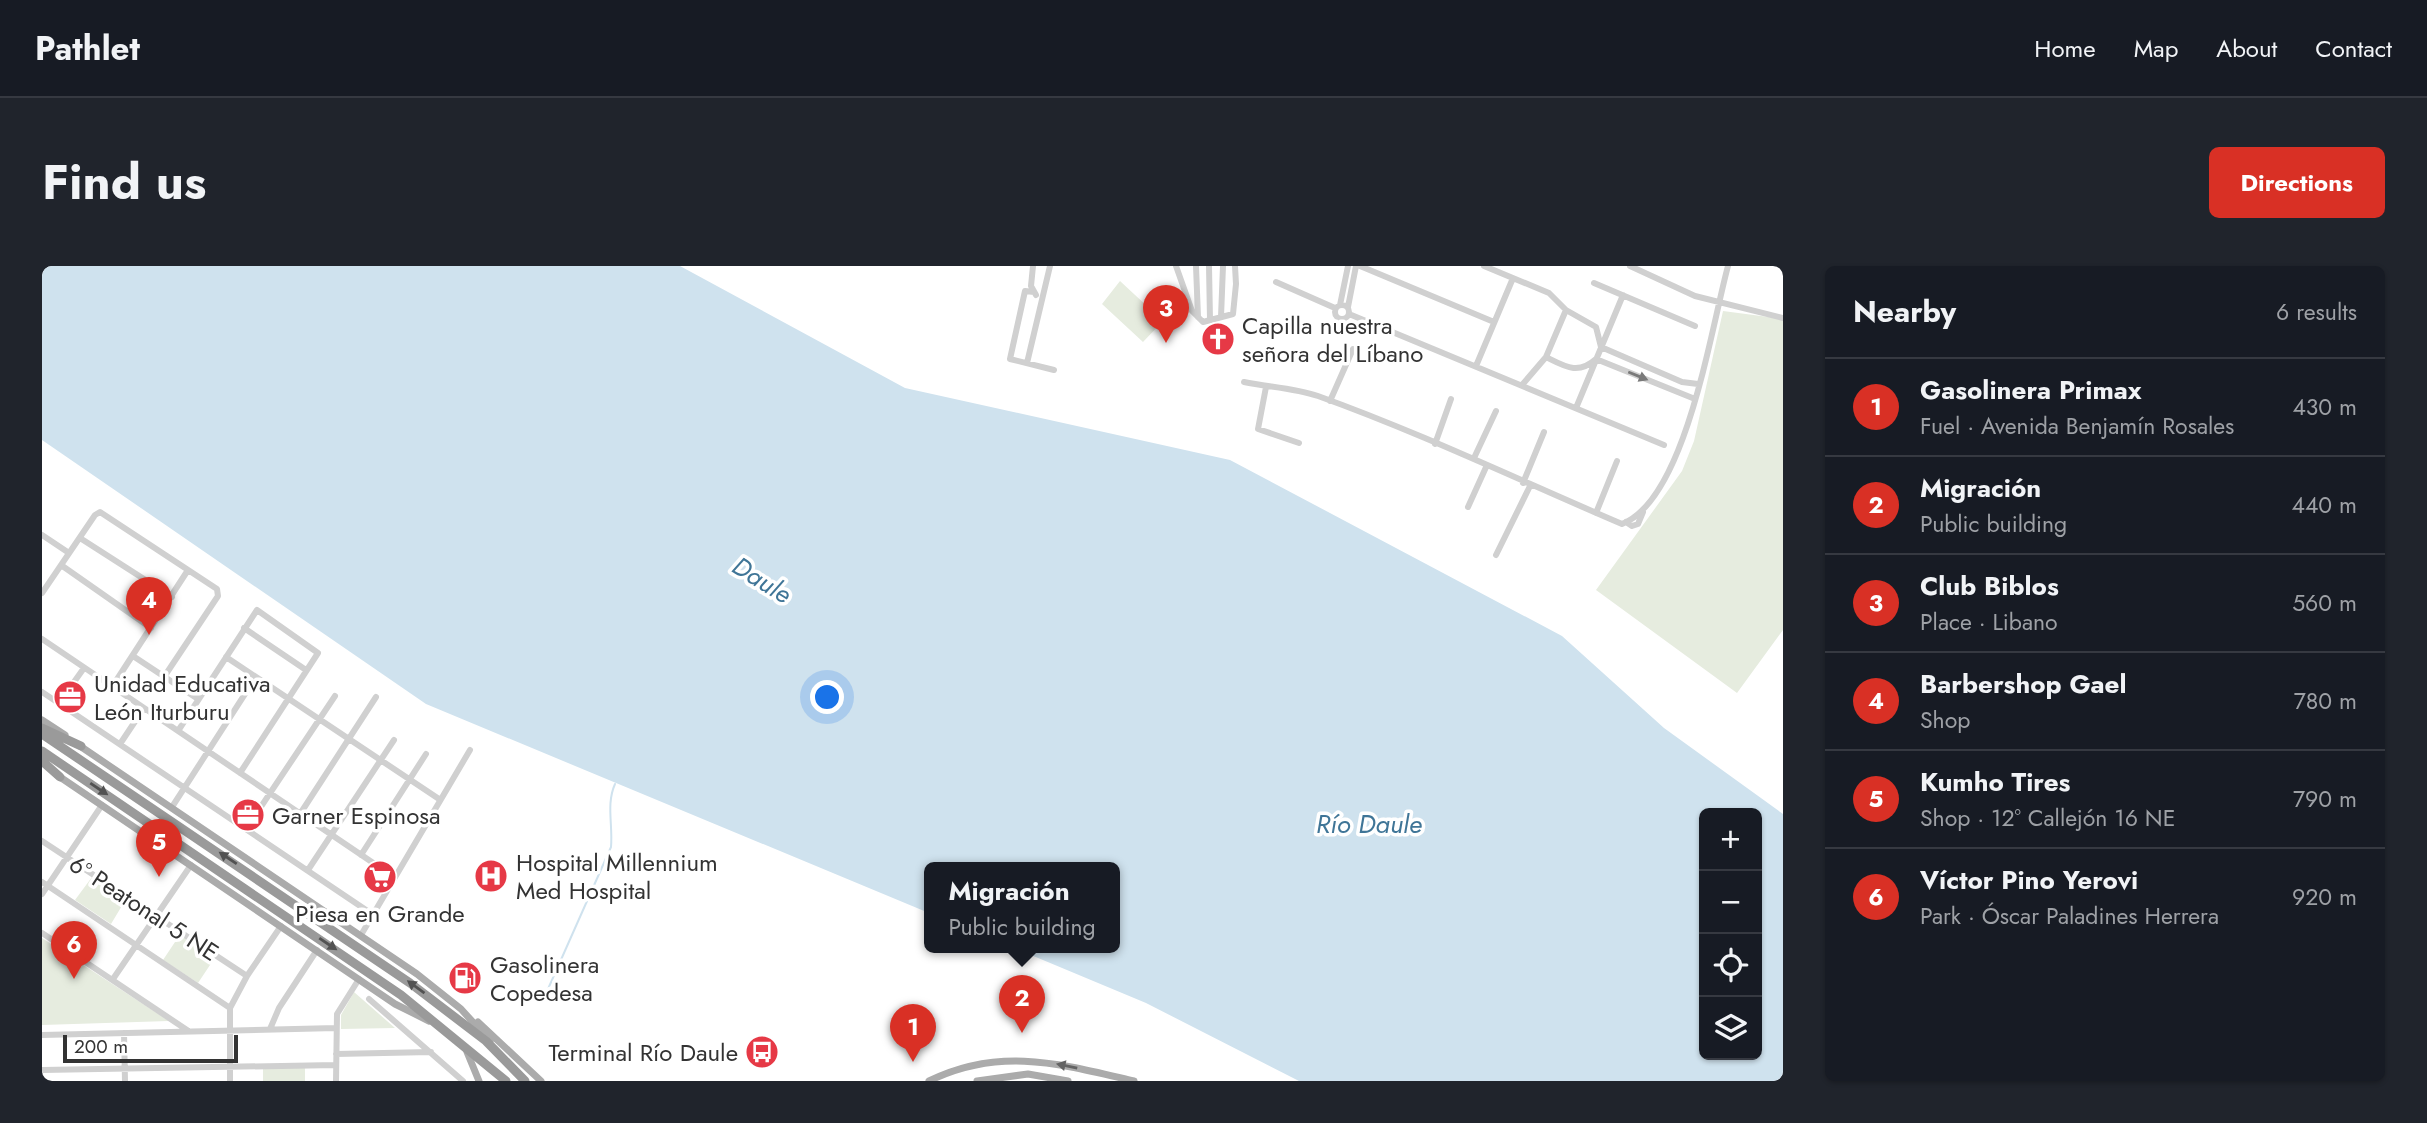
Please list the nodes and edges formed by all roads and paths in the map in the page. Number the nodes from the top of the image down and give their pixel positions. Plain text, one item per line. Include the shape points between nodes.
1 (1033, 266) edge
2 (1050, 266) edge
3 (1176, 266) edge
4 (1196, 266) edge
5 (1209, 266) edge
6 (1223, 266) edge
7 (1234, 266) edge
8 (1348, 266) edge
9 (1358, 266) edge
10 (1484, 266) edge
11 (1630, 266) edge
12 (1728, 266) edge
13 (1513, 278) junction
14 (1276, 282) dead end
15 (1594, 284) dead end
16 (1034, 292) junction
17 (1623, 295) junction
18 (1040, 299) junction
19 (1718, 302) junction
20 (1338, 306) junction
21 (1566, 310) junction
22 (1349, 311) junction
23 (1221, 317) junction
24 (1783, 318) edge
25 (1198, 319) junction
26 (1210, 320) junction
27 (1494, 322) junction
28 (1695, 326) dead end
29 (1609, 327) junction
30 (1598, 331) junction
31 (1601, 346) junction
32 (1353, 349) dead end
33 (1612, 351) junction
34 (1546, 357) junction
35 (1596, 359) junction
36 (1027, 363) junction
37 (1607, 363) junction
38 (1476, 366) junction
39 (1054, 370) dead end
40 (1244, 382) dead end
41 (1698, 384) junction
42 (1522, 386) junction
43 (1266, 387) junction
44 (1451, 399) dead end
45 (1695, 399) junction
46 (1330, 401) junction
47 (1576, 408) junction
48 (1496, 411) dead end
49 (1544, 432) dead end
50 (1299, 443) dead end
51 (1435, 444) junction
52 (1664, 445) dead end
53 (1474, 458) junction
54 (1617, 461) dead end
55 (1487, 465) junction
56 (1526, 485) junction
57 (1468, 507) dead end
58 (1595, 513) junction
59 (42, 535) edge
60 (80, 538) junction
61 (69, 553) junction
62 (1496, 555) dead end
63 (61, 565) junction
64 (188, 570) junction
65 (42, 593) edge
66 (172, 597) junction
67 (151, 628) junction
68 (244, 628) junction
69 (42, 639) edge
70 (133, 656) junction
71 (226, 657) junction
72 (84, 668) junction
73 (306, 670) junction
74 (164, 677) junction
75 (256, 677) junction
76 (112, 687) junction
77 (42, 692) edge
78 (335, 696) dead end
79 (288, 698) junction
80 (376, 698) dead end
81 (198, 699) junction
82 (59, 704) junction
83 (144, 708) junction
84 (42, 720) edge
85 (319, 720) junction
86 (42, 728) edge
87 (178, 731) junction
88 (42, 733) edge
89 (349, 739) junction
90 (394, 740) dead end
91 (120, 744) junction
92 (81, 746) junction
93 (470, 750) dead end
94 (42, 751) edge
95 (208, 752) junction
96 (426, 754) dead end
97 (380, 760) junction
98 (42, 763) edge
99 (240, 774) junction
100 (60, 777) joint
101 (410, 780) junction
102 (185, 788) junction
103 (270, 794) junction
104 (439, 799) junction
105 (102, 805) junction
106 (172, 807) junction
107 (300, 814) junction
108 (246, 829) junction
109 (331, 835) junction
110 (42, 841) edge
111 (361, 855) junction
112 (67, 858) junction
113 (191, 865) junction
114 (308, 870) junction
115 (394, 877) junction
116 (45, 884) edge
117 (42, 894) edge
118 (372, 914) junction
119 (156, 917) junction
120 (281, 926) junction
121 (42, 933) edge
122 (361, 935) junction
123 (136, 944) junction
124 (317, 950) junction
125 (247, 975) junction
126 (113, 979) junction
127 (359, 979) junction
128 (369, 999) dead end
129 (230, 1009) junction
130 (461, 1009) junction
131 (336, 1028) junction
132 (442, 1028) junction
133 (270, 1029) junction
134 (230, 1031) junction
135 (189, 1032) junction
136 (124, 1033) junction
137 (42, 1035) edge
138 (452, 1036) junction
139 (431, 1052) junction
140 (336, 1054) junction
141 (507, 1060) junction
142 (337, 1065) junction
143 (229, 1067) junction
144 (125, 1069) junction
145 (42, 1070) edge
146 (125, 1081) edge
147 (230, 1081) edge
148 (336, 1081) edge
149 (463, 1081) edge
150 (479, 1081) edge
151 (506, 1081) edge
152 (525, 1081) edge
153 (541, 1081) edge
154 (929, 1081) edge
155 (977, 1081) edge
156 (1068, 1081) edge
157 (1134, 1081) edge

1 - 16 street
2 - 18 street
3 - 25 street
4 - 25 street
5 - 26 street
6 - 23 street
7 - 23 street via 1234,311
8 - 20 street
9 - 22 street
9 - 27 street
10 - 13 street
11 - 19 street
12 - 19 street
13 - 21 street via 1549,293
13 - 27 street
14 - 20 street
15 - 17 street
16 - 18 street
16 - 36 street via 1025,291 1010,359
17 - 28 street
17 - 29 street
18 - 36 street
19 - 24 street
19 - 41 street
20 - 22 street
20 - 22 street via 1339,318
21 - 30 street
21 - 34 street
22 - 38 street
23 - 26 street
25 - 26 street
27 - 38 street
29 - 30 street
29 - 31 street
30 - 31 street
31 - 33 street
31 - 35 street
32 - 46 street
33 - 37 street
33 - 41 street via 1682,382
34 - 35 street via 1577,370
34 - 42 street
35 - 37 street
35 - 47 street
36 - 39 street
37 -> 45 street
38 - 42 street
40 - 43 street
41 - 45 street
42 - 47 street
43 - 46 street
43 - 50 street via 1258,429
44 - 51 street
45 - 58 street via 1679,454 1643,511 1624,523
46 - 51 street
47 - 52 street
48 - 53 street
49 - 56 street
51 - 53 street
53 - 55 street
54 - 58 street
55 - 56 street
55 - 57 street
56 - 58 street
56 - 62 street
59 - 61 street
60 - 61 street
60 - 64 street via 96,514 103,513
60 - 66 street
61 - 63 street
63 - 65 street
63 - 67 street
64 - 66 street
64 - 74 street via 217,589 218,596
66 - 67 street
67 - 70 street
68 - 71 street
68 - 73 street
68 - 73 street via 257,610 318,653
69 - 72 street
70 - 74 street
70 - 76 street
71 - 75 street
71 - 81 street
72 - 76 street
72 - 82 street
73 - 79 street
74 - 81 street
75 - 79 street
75 - 95 street
76 - 83 street
77 - 82 street
78 - 85 street
79 - 85 street
79 - 99 street
80 - 89 street
81 - 87 street
82 - 91 street
83 - 87 street
83 - 91 street
84 - 92 main road
85 - 89 street
85 - 103 street
86 - 92 highway
87 - 95 street
141 -> 88 highway via 374,957
89 - 97 street
89 - 107 street
90 - 97 street
91 - 102 street
92 - 106 main road
93 - 104 street
94 -> 132 highway via 366,969
95 - 99 street
95 - 102 street
96 - 101 street
97 - 101 street
97 - 109 street
98 - 100 highway
99 - 103 street
100 - 105 main road
101 - 104 street
101 - 111 street
102 - 106 street
102 - 108 street
103 - 107 street
103 - 108 street
104 - 115 street
105 - 112 street
105 - 113 main road
106 - 122 main road
107 - 109 street
108 - 114 street
109 - 111 street
109 - 114 street
110 - 112 street, 6º Peatonal 5 NE
111 - 115 street
112 - 116 street
112 - 119 street, 6º Peatonal 5 NE
113 - 119 street
113 - 120 main road
114 - 118 street
115 - 118 street
116 - 117 street
116 - 123 street
118 - 122 street
119 - 123 street
119 - 125 street, 6º Peatonal 5 NE
120 - 124 main road
120 - 125 street
121 - 126 street
122 - 130 main road
123 - 126 street
123 - 129 street
124 - 127 main road
124 - 133 street
125 - 129 street
126 - 135 street
127 - 131 street via 337,1014
127 - 132 main road
128 - 139 street
129 - 134 street
130 - 141 main road
130 - 153 main road
131 - 133 street
131 - 140 street
132 - 138 highway
133 - 134 street
134 - 135 street
134 - 143 street
135 - 136 street
136 - 137 street
136 - 144 street
138 - 150 main road via 474,1063
138 - 151 highway
139 - 140 street
139 - 149 street
140 - 142 street
141 - 152 highway
142 - 143 street
142 - 148 street
143 - 144 street
143 - 147 street
144 - 145 street
144 - 146 street
157 -> 154 main road via 1029,1060 979,1062
155 - 156 main road via 1028,1074

